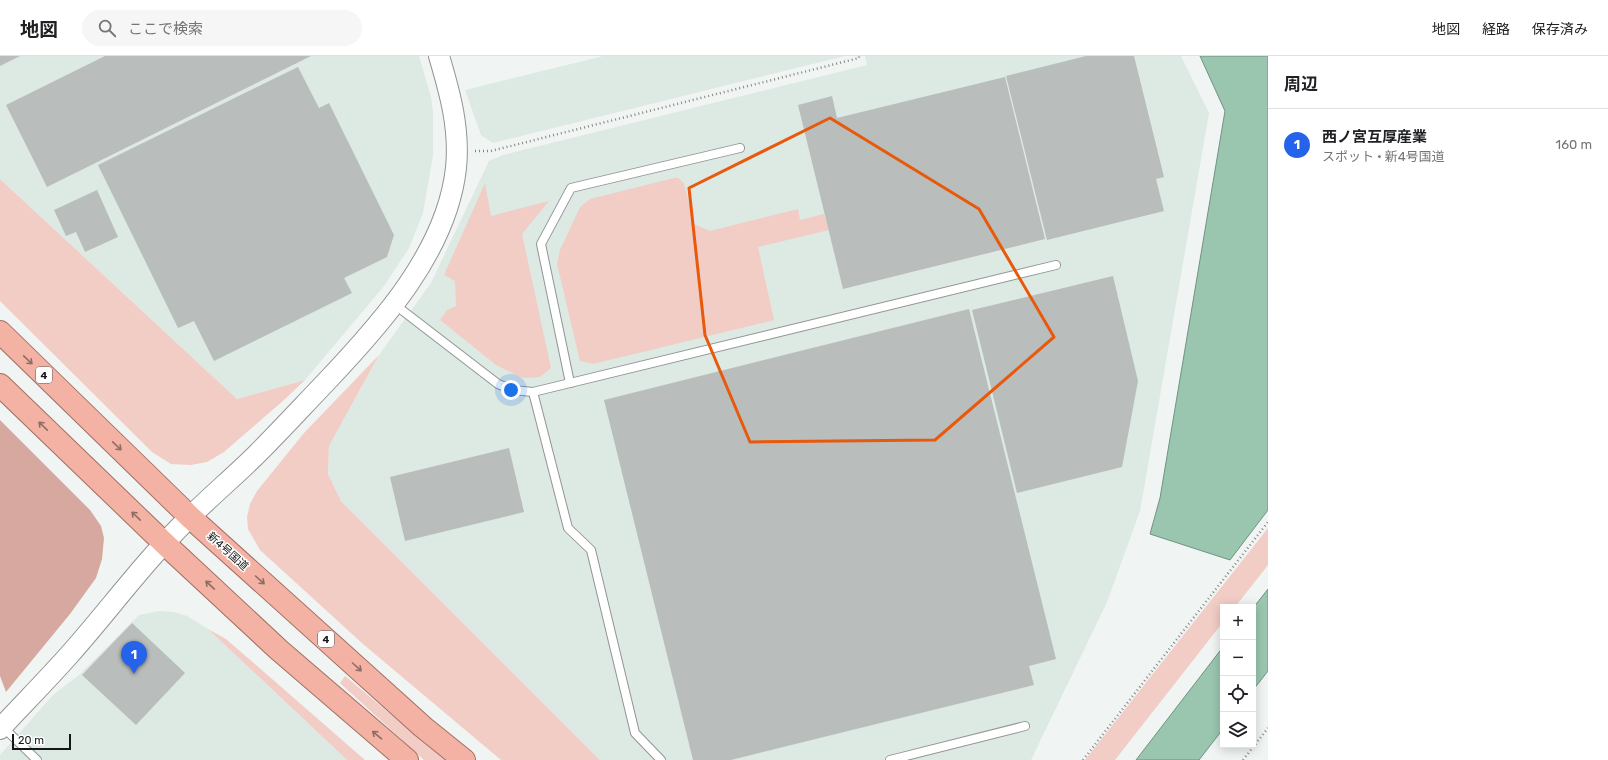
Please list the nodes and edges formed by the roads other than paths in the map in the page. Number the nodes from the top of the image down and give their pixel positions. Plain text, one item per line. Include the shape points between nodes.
1 (439, 56) edge
2 (740, 148) dead end
3 (1056, 265) dead end
4 (394, 303) junction
5 (0, 332) edge
6 (570, 383) junction
7 (0, 385) edge
8 (533, 392) junction
9 (190, 517) junction
10 (164, 543) junction
11 (1, 726) edge
12 (1024, 726) dead end
13 (37, 760) edge
14 (407, 760) edge
15 (464, 760) edge
16 (661, 760) edge
17 (890, 760) edge

1 - 4 street via 456,128 455,171 449,202 433,242 415,274
2 - 6 lane via 571,188 541,244
3 - 6 lane
4 - 8 lane via 498,384 513,390
4 - 9 street via 360,346 292,418
5 -> 9 highway, 新4号国道 / 4
6 - 8 lane
10 -> 7 highway
8 - 16 lane via 568,528 591,550 635,732
9 - 10 street
9 -> 15 highway, 新4号国道 / 4 via 423,727
10 - 11 street via 69,656
14 -> 10 highway via 280,650
11 - 13 lane
12 - 17 lane

